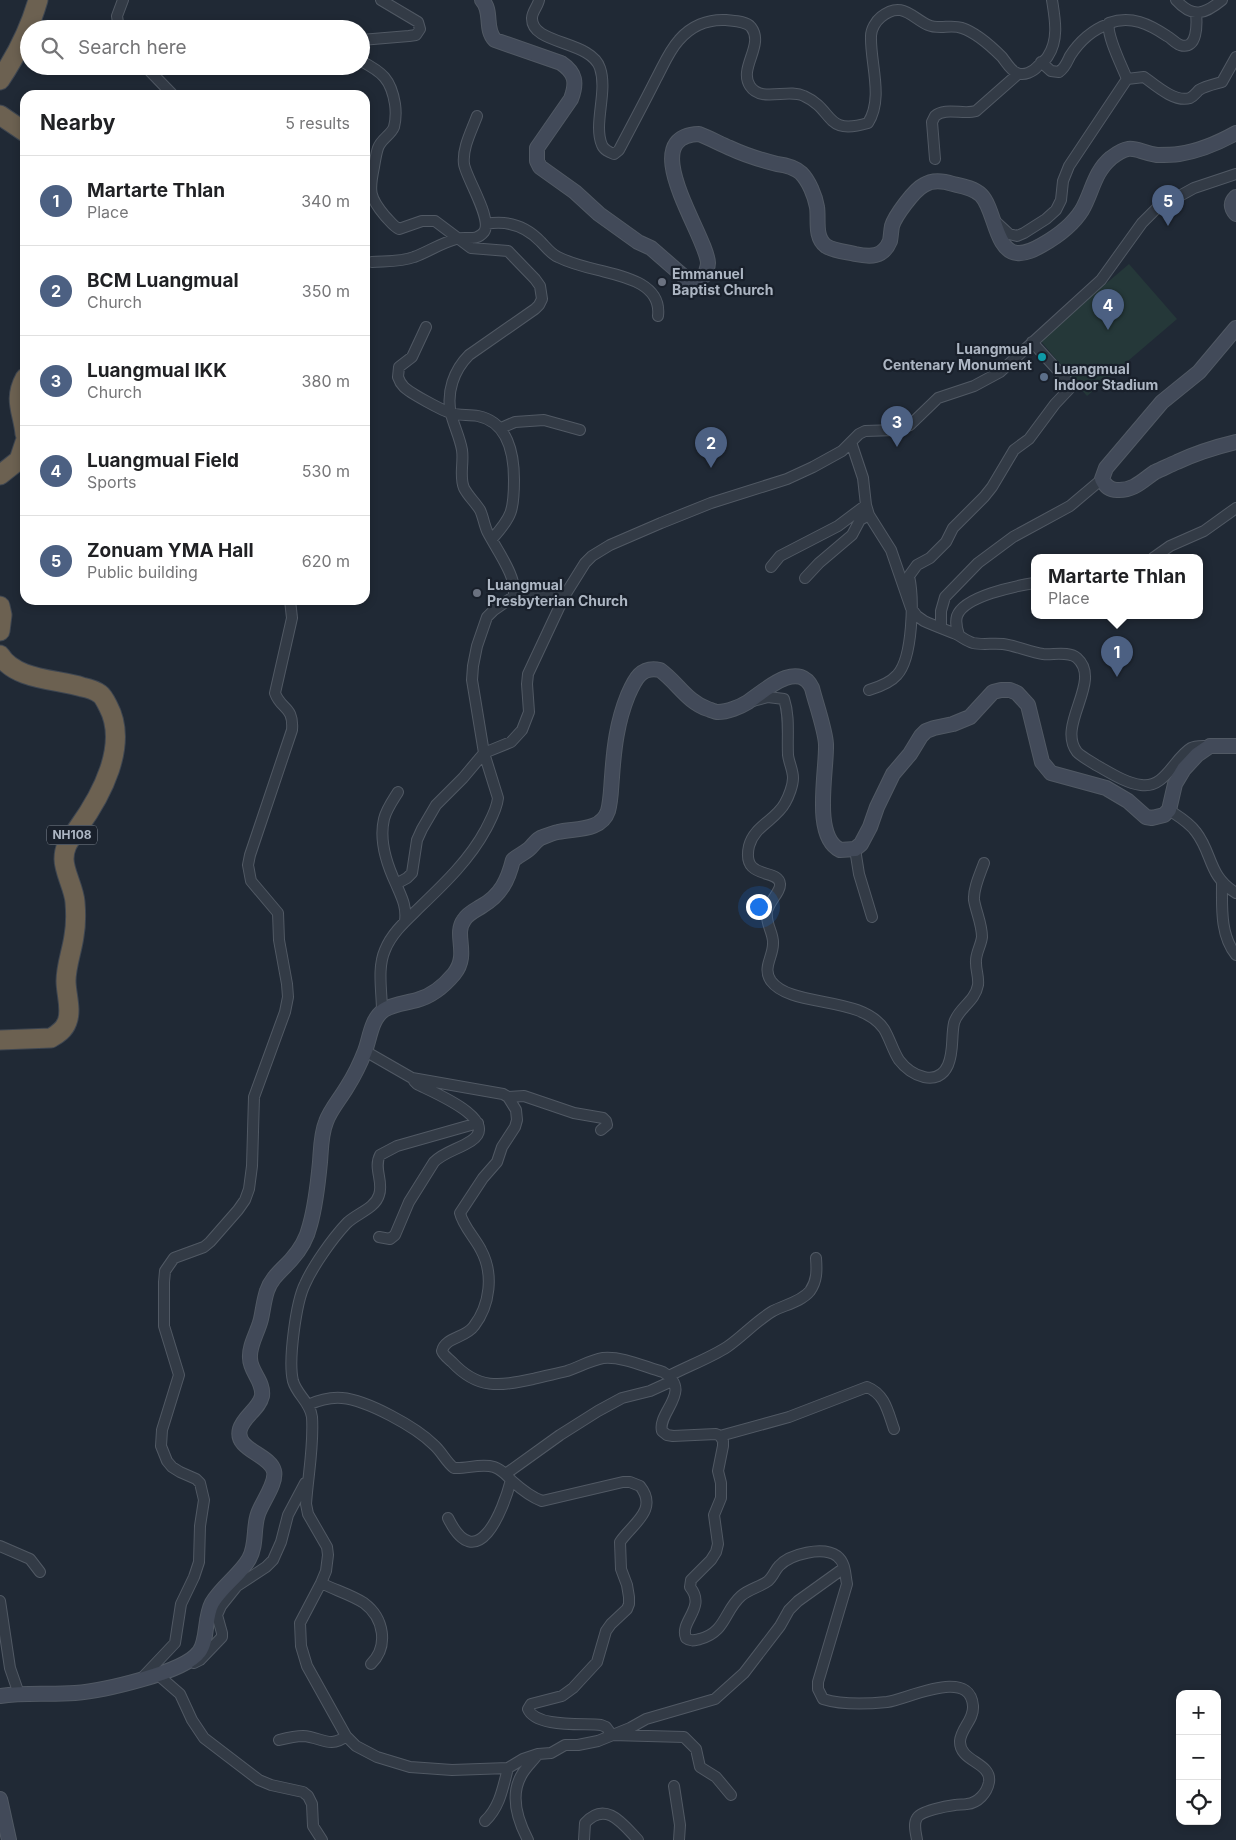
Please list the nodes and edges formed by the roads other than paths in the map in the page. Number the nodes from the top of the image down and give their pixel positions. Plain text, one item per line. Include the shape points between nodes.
1 (38, 0) edge
2 (123, 0) edge
3 (381, 0) edge
4 (482, 0) edge
5 (539, 0) edge
6 (1052, 0) edge
7 (1176, 0) edge
8 (1222, 0) edge
9 (1196, 13) junction
10 (31, 20) edge
11 (118, 20) edge
12 (1109, 24) junction
13 (370, 39) edge
14 (20, 42) edge
15 (1236, 57) edge
16 (1041, 62) junction
17 (370, 66) edge
18 (1018, 74) junction
19 (154, 75) edge
20 (1127, 79) junction
21 (0, 80) edge
22 (168, 90) edge
23 (0, 115) edge
24 (477, 116) dead end
25 (20, 129) edge
26 (1236, 133) edge
27 (935, 159) dead end
28 (1236, 174) edge
29 (370, 185) edge
30 (370, 185) edge
31 (1236, 197) edge
32 (1236, 214) edge
33 (993, 218) junction
34 (486, 224) junction
35 (457, 238) junction
36 (372, 262) dead end
37 (658, 316) dead end
38 (426, 327) dead end
39 (1236, 328) edge
40 (1032, 342) junction
41 (20, 390) edge
42 (20, 413) edge
43 (451, 414) junction
44 (501, 428) junction
45 (580, 430) dead end
46 (851, 442) junction
47 (1236, 442) edge
48 (20, 457) edge
49 (0, 475) edge
50 (1102, 479) junction
51 (1236, 508) edge
52 (867, 510) junction
53 (492, 539) junction
54 (1158, 554) edge
55 (771, 567) dead end
56 (805, 578) dead end
57 (1031, 583) edge
58 (515, 593) junction
59 (565, 595) junction
60 (291, 605) edge
61 (0, 606) edge
62 (912, 608) junction
63 (941, 628) junction
64 (0, 631) edge
65 (959, 635) junction
66 (0, 655) edge
67 (869, 690) dead end
68 (745, 704) junction
69 (1210, 746) junction
70 (1236, 746) edge
71 (484, 754) junction
72 (398, 792) dead end
73 (1169, 810) junction
74 (855, 849) junction
75 (984, 863) dead end
76 (1222, 883) junction
77 (396, 884) junction
78 (1236, 893) edge
79 (872, 917) dead end
80 (405, 921) junction
81 (1236, 955) edge
82 (382, 1011) junction
83 (0, 1040) edge
84 (365, 1051) junction
85 (412, 1078) junction
86 (508, 1097) junction
87 (478, 1123) junction
88 (601, 1130) dead end
89 (379, 1237) dead end
90 (816, 1258) dead end
91 (671, 1379) junction
92 (308, 1404) junction
93 (894, 1429) dead end
94 (720, 1436) junction
95 (509, 1477) junction
96 (308, 1478) junction
97 (448, 1518) dead end
98 (0, 1546) edge
99 (844, 1568) junction
100 (40, 1572) dead end
101 (321, 1583) junction
102 (0, 1601) edge
103 (184, 1664) junction
104 (371, 1664) dead end
105 (158, 1674) junction
106 (141, 1679) junction
107 (19, 1694) junction
108 (0, 1696) edge
109 (612, 1735) junction
110 (346, 1736) junction
111 (279, 1740) dead end
112 (538, 1754) junction
113 (508, 1768) junction
114 (674, 1786) dead end
115 (731, 1795) dead end
116 (0, 1799) edge
117 (5, 1817) junction
118 (485, 1821) dead end
119 (0, 1840) edge
120 (9, 1840) edge
121 (322, 1840) edge
122 (528, 1840) edge
123 (584, 1840) edge
124 (638, 1840) edge
125 (679, 1840) edge
126 (917, 1840) edge

1 - 10 highway
2 - 11 street
3 - 13 street via 418,22 420,29 416,35
4 - 33 street via 486,5 490,32 496,40 561,63 575,79 571,100 537,148 540,167 599,214 651,248 690,282 706,274 708,262 684,204 672,164 674,148 685,136 693,134 801,173 817,204 818,235 826,246 869,256 882,252 890,240 898,214 924,185 934,181 962,185 979,193
5 - 18 street via 532,20 539,32 574,46 598,62 603,90 600,136 607,152 614,154 679,40 698,25 712,20 732,20 751,27 755,38 747,78 756,92 804,95 843,127 868,123 871,118 875,75 871,35 875,24 891,11 910,12 936,27 962,28 988,44
6 - 16 street via 1055,35 1048,57
7 - 9 street
8 - 9 street
9 - 12 street via 1198,32 1191,43 1185,45 1133,20 1121,19
12 - 16 street via 1093,31 1059,72 1051,71
12 - 20 street
14 - 21 highway
15 - 20 street via 1222,82 1200,89 1188,99 1174,96 1144,77
16 - 18 street via 1035,70
17 - 29 street via 388,81 396,110 394,126 377,149
18 - 27 street via 976,111 943,112 934,116
19 - 22 street
20 - 33 street via 1069,166 1056,210 1017,236 1005,232
23 - 25 highway
24 - 34 street via 464,162
26 - 33 street via 1207,148 1179,154 1156,155 1131,148 1124,151 1105,164 1082,210 1070,225 1056,237 1025,252 1008,250
28 - 40 street via 1194,188 1156,209 1101,280
30 - 35 street via 373,199 394,227 399,229 428,220 442,225
31 - 32 street via 1232,208
34 - 35 street via 477,238
34 - 37 street via 515,224 530,231 557,256 634,280 648,290 659,307
35 - 36 street via 411,258
35 - 43 street via 476,250 508,251 535,279 542,292 535,310 463,361 451,387
38 - 43 street via 412,357 399,367 398,377 404,387
39 - 50 street via 1199,372 1162,402 1106,468
40 - 46 street via 1000,372 974,386 938,398 910,425 896,430 865,431
40 - 62 street via 1072,386 1029,439 1014,450 984,498 953,528 946,542 930,558 917,565 909,576
41 - 42 highway
43 - 44 street via 480,416
43 - 53 street via 462,450 463,486 481,512
44 - 45 street via 515,422 544,420
44 - 53 street via 514,472 513,504 511,514
46 - 52 street via 863,478
46 - 59 street via 842,451 786,479 669,519 610,545 585,563
47 - 50 street via 1178,461 1130,488 1116,490 1106,486
48 - 49 highway
50 - 63 street via 1070,506 1013,537 978,563 945,597
51 - 54 street via 1204,531
52 - 55 street via 780,556
52 - 56 street via 852,536
52 - 62 street via 892,550
53 - 58 street via 507,567
57 - 65 street via 1001,590 962,608 956,624
58 - 59 street
58 - 71 street via 487,617 477,646 472,680
59 - 71 street via 528,674 529,712 522,730 511,742
60 - 106 street via 292,618 275,693 289,710 292,730 248,865 251,881 278,913 288,997 254,1097 252,1166 245,1200 210,1242 174,1258 165,1271 164,1326 179,1375 162,1430 161,1446 172,1467 200,1483 204,1500 199,1562 182,1604 175,1643
61 - 64 highway
62 - 63 street via 924,621
62 - 67 street via 909,642 901,670 892,680
63 - 65 street
65 - 69 street via 974,643 1003,644 1040,654 1075,656 1081,663 1085,683 1074,720 1073,744 1088,760 1124,780 1149,786 1162,778 1191,748
66 - 83 highway, NH108 via 14,669 99,693 113,718 115,745 112,763 98,795 68,840 65,850 64,860 76,913 66,980 68,1021 52,1038
68 - 74 street via 789,676 804,677 809,682 826,742 822,793 827,835 830,843 840,850
68 - 75 street via 768,697 784,699 789,712 788,757 793,777 790,790 777,814 754,835 748,852 749,862 755,870 776,877 780,883 768,910 767,921 773,941 767,970 770,980 792,994 850,1007 876,1021 900,1061 924,1076 932,1078 944,1073 949,1064 955,1021 978,987 976,959 982,934 974,899
68 - 82 street via 717,713 693,702 660,670 647,669 640,673 620,719 605,817 593,826 542,837 513,860 500,892 462,921 462,960 456,972 427,997
69 - 70 street
69 - 73 street via 1197,754 1184,769 1175,784
71 - 77 street via 436,805 417,840 412,873
71 - 80 street via 498,798 494,815 467,858
72 - 77 street via 384,819 382,835
73 - 74 street via 1158,818 1146,817 1106,788 1052,773 1042,762 1028,705 1017,693 1001,690 993,692 970,717 926,731 921,736 893,774 866,837
73 - 76 street via 1196,830
74 - 79 street
76 - 78 street
76 - 81 street via 1226,936
77 - 80 street via 405,907
80 - 82 street via 382,956
82 - 84 street
84 - 85 street
84 - 103 street via 324,1125 316,1200 309,1229 297,1254 269,1286 250,1353 262,1397 243,1423 240,1437 271,1464 275,1473 258,1513 251,1555 212,1602 203,1646 195,1658
85 - 86 street via 491,1091
85 - 87 street via 417,1084 473,1115
86 - 88 street via 524,1096 574,1113 603,1118 607,1125
86 - 91 street via 517,1115 515,1126 497,1162 460,1213 484,1258 489,1291 486,1303 473,1328 445,1345 442,1353 460,1371 492,1385 549,1376 606,1358 663,1372
87 - 89 street via 478,1133 473,1140 440,1157 432,1165 409,1202 395,1235 390,1239
87 - 92 street via 396,1146 380,1154 377,1165 380,1190 376,1202 346,1224 304,1285 295,1323 292,1366 296,1389
90 - 91 street via 815,1282 809,1293 773,1311 726,1347
91 - 94 street via 675,1396 662,1421 662,1431 674,1436
91 - 95 street via 650,1391 622,1398 598,1411 560,1435
92 - 95 street via 331,1398 354,1400 410,1427 433,1444 454,1468 494,1467
92 - 96 street via 312,1414
93 - 94 street via 883,1399 876,1390 867,1387 789,1417
94 - 99 street via 723,1441 718,1470 721,1498 714,1515 718,1544 711,1560 691,1580 690,1586 695,1592 694,1612 685,1628 686,1638 694,1640 716,1631 743,1594 769,1580 779,1566 796,1555 832,1554
95 - 97 street via 508,1491 482,1539 462,1540
95 - 109 street via 533,1498 542,1501 623,1482 636,1484 643,1490 646,1511 620,1542 621,1569 629,1597 627,1609 611,1624 596,1662 573,1688 562,1696 531,1704 528,1709 533,1716 558,1723 601,1725
96 - 101 street via 308,1514 327,1547 328,1555
96 - 103 street via 288,1515 273,1560 237,1586 221,1606 217,1618 222,1632 220,1640 200,1660
98 - 100 street via 30,1559
99 - 109 street via 789,1610 744,1673 714,1699 646,1719
99 - 126 street via 847,1584 818,1682 823,1699 876,1703 932,1689 957,1687 969,1694 972,1701 973,1715 963,1732 960,1747 988,1774 988,1785 974,1803 932,1810 917,1817
101 - 104 street via 362,1602 379,1622 383,1634 382,1650
101 - 110 street via 300,1623 301,1646 307,1666
102 - 107 street via 10,1668
103 - 105 street
105 - 106 street
105 - 121 street via 180,1694 204,1738 259,1780 308,1796 313,1826
106 - 107 street via 92,1691
107 - 108 street
109 - 112 street
109 - 115 street via 684,1737 696,1748 700,1767 716,1778
110 - 111 street via 331,1743 304,1736
110 - 113 street via 356,1746 377,1757 410,1768
112 - 113 street via 523,1758
112 - 122 street via 521,1776 516,1794 519,1820
113 - 118 street via 503,1791
114 - 125 street
116 - 117 street
117 - 119 street
117 - 120 street
123 - 124 street via 585,1822 606,1813 617,1818

